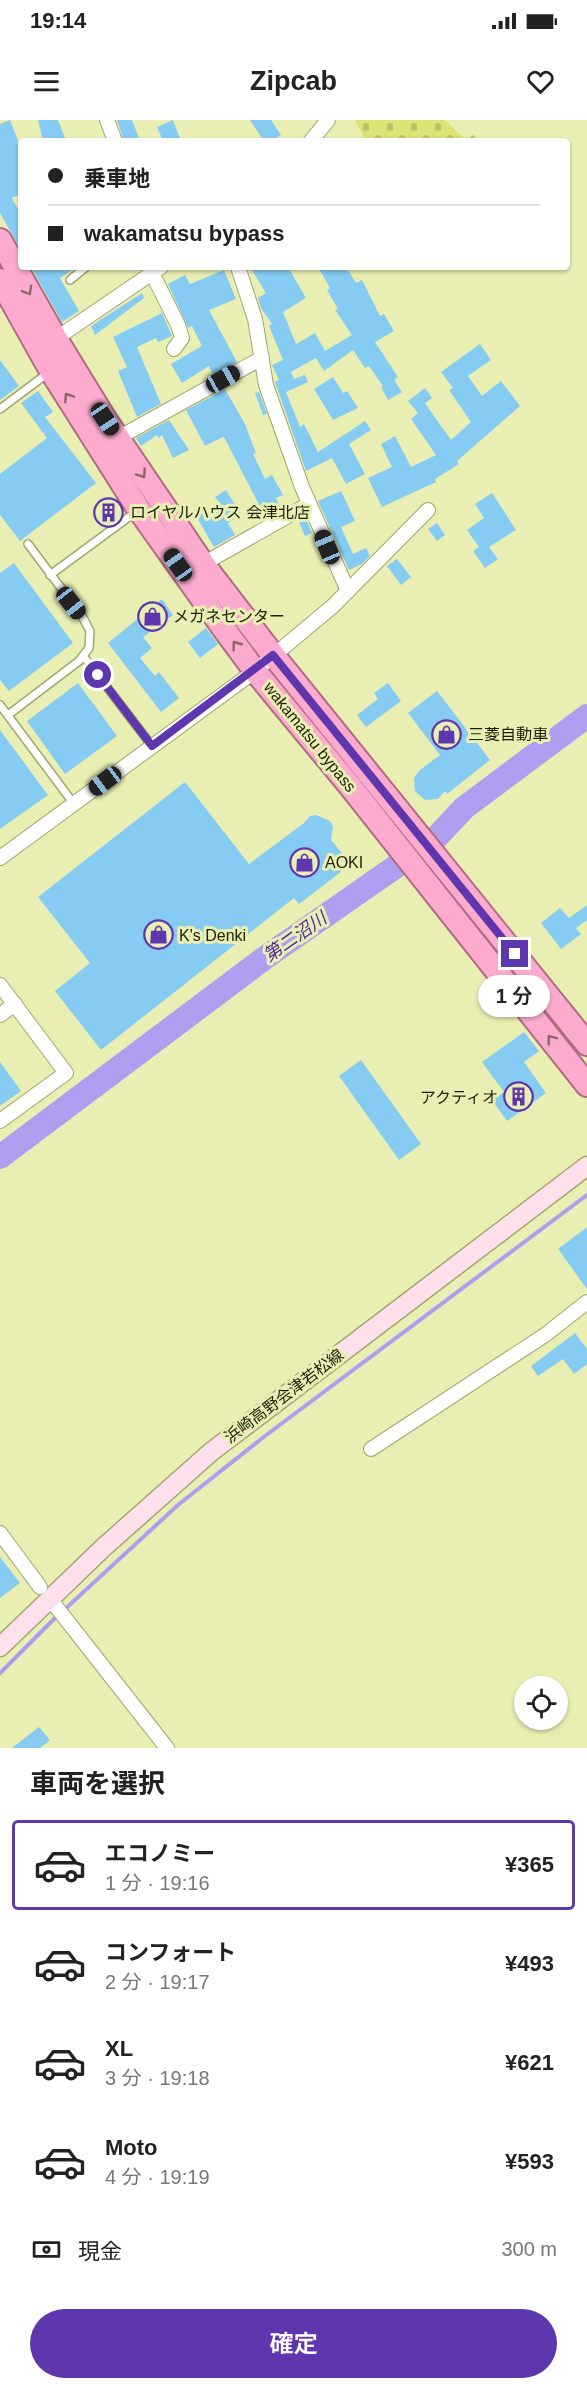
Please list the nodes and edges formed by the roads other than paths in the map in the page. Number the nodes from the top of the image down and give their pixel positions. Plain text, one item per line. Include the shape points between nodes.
1 (107, 120) edge
2 (328, 120) edge
3 (114, 138) edge
4 (313, 138) edge
5 (0, 240) edge
6 (83, 270) edge
7 (157, 270) edge
8 (239, 270) edge
9 (0, 280) edge
10 (70, 280) dead end
11 (47, 344) junction
12 (174, 349) dead end
13 (262, 358) junction
14 (51, 371) junction
15 (0, 409) edge
16 (118, 438) junction
17 (309, 504) junction
18 (139, 510) junction
19 (428, 510) dead end
20 (28, 544) dead end
21 (203, 564) junction
22 (50, 575) junction
23 (348, 591) junction
24 (273, 655) junction
25 (84, 657) junction
26 (255, 670) junction
27 (0, 705) edge
28 (8, 715) junction
29 (152, 746) junction
30 (74, 804) junction
31 (0, 858) edge
32 (0, 985) edge
33 (15, 1004) junction
34 (0, 1015) edge
35 (587, 1044) edge
36 (587, 1085) edge
37 (0, 1121) edge
38 (587, 1166) edge
39 (587, 1302) edge
40 (371, 1449) dead end
41 (0, 1533) edge
42 (53, 1603) junction
43 (0, 1647) edge
44 (167, 1748) edge

1 - 3 street
2 - 4 street
5 -> 11 highway, wakamatsu bypass
6 - 10 lane
7 - 11 street
7 - 12 street via 182,338
8 - 13 street via 255,319
9 - 11 highway, wakamatsu bypass
11 - 14 highway, wakamatsu bypass
11 - 16 highway, wakamatsu bypass
13 - 16 street
13 - 17 street via 266,385
14 - 15 lane
18 -> 14 highway, wakamatsu bypass
16 -> 21 highway, wakamatsu bypass
17 - 21 street
17 - 23 street
18 - 22 lane
26 -> 18 highway, wakamatsu bypass
19 - 23 street
20 - 22 lane
21 - 24 highway, wakamatsu bypass
22 - 25 lane via 90,631
23 - 24 street
24 - 26 street
24 - 35 highway, wakamatsu bypass
25 - 28 lane
25 - 29 lane
26 - 29 street
36 -> 26 highway, wakamatsu bypass
27 - 28 lane
28 - 30 lane
29 - 30 street
30 - 31 street
32 - 33 street
33 - 34 street
33 - 37 street via 66,1072
38 - 42 main road, 浜崎高野会津若松線 via 211,1452 104,1547
39 - 40 street via 529,1346
41 - 42 street
42 - 43 main road, 浜崎高野会津若松線
42 - 44 street

